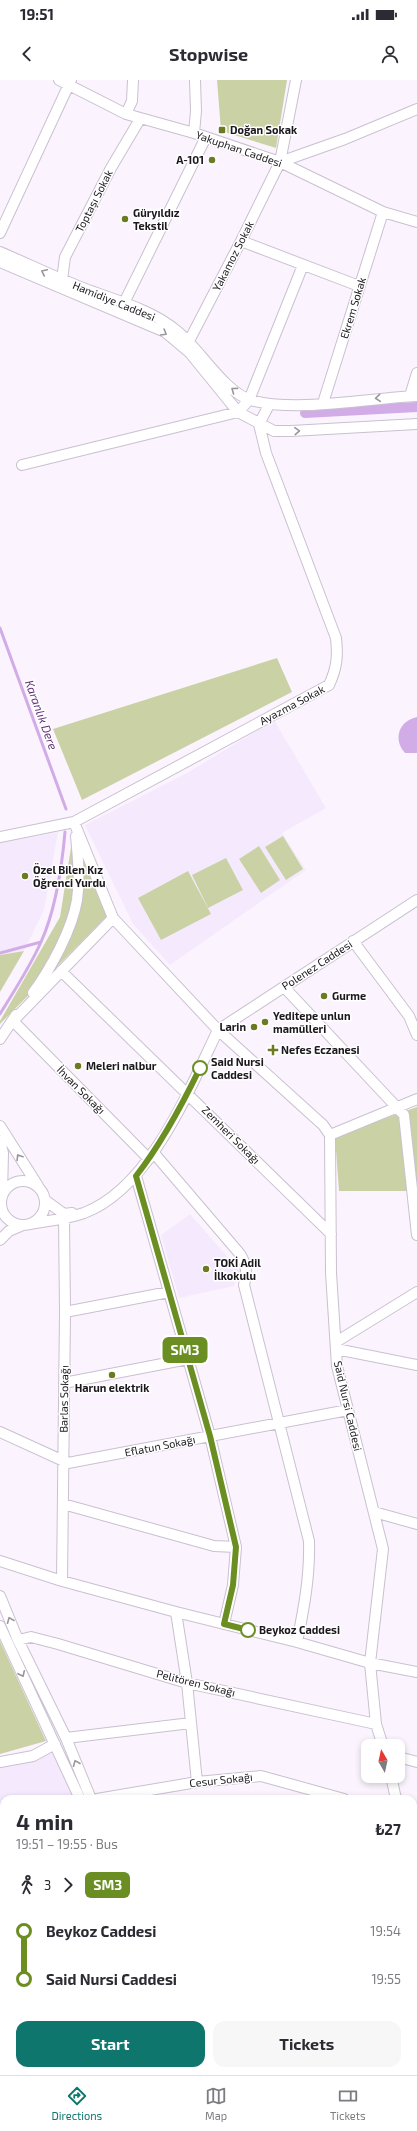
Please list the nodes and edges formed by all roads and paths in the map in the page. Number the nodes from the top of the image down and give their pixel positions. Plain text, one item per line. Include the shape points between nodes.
1 (59, 80) edge
2 (132, 80) edge
3 (195, 80) edge
4 (296, 80) edge
5 (71, 83) edge
6 (417, 109) edge
7 (126, 114) junction
8 (405, 114) junction
9 (417, 117) edge
10 (140, 119) junction
11 (194, 133) junction
12 (206, 137) junction
13 (280, 162) junction
14 (383, 212) junction
15 (417, 222) edge
16 (0, 233) edge
17 (242, 241) junction
18 (0, 252) edge
19 (0, 262) edge
20 (303, 265) junction
21 (61, 284) junction
22 (359, 286) junction
23 (121, 308) junction
24 (186, 344) junction
25 (417, 373) edge
26 (414, 396) edge
27 (249, 400) junction
28 (323, 403) junction
29 (270, 405) junction
30 (238, 412) junction
31 (259, 424) junction
32 (417, 424) edge
33 (22, 465) dead end
34 (75, 824) junction
35 (0, 837) edge
36 (417, 900) edge
37 (113, 918) junction
38 (353, 941) junction
39 (61, 971) junction
40 (284, 987) junction
41 (12, 1021) junction
42 (218, 1030) junction
43 (416, 1030) edge
44 (0, 1039) edge
45 (188, 1093) junction
46 (417, 1099) edge
47 (399, 1108) junction
48 (0, 1126) edge
49 (330, 1135) junction
50 (0, 1142) edge
51 (151, 1156) junction
52 (136, 1176) junction
53 (39, 1188) junction
54 (2, 1195) junction
55 (45, 1200) junction
56 (1, 1212) edge
57 (84, 1213) junction
58 (64, 1218) junction
59 (27, 1224) junction
60 (331, 1234) junction
61 (417, 1235) edge
62 (0, 1240) edge
63 (169, 1292) junction
64 (417, 1292) edge
65 (65, 1312) junction
66 (336, 1346) junction
67 (188, 1359) junction
68 (417, 1365) edge
69 (64, 1383) junction
70 (348, 1410) junction
71 (280, 1423) junction
72 (0, 1432) edge
73 (210, 1436) junction
74 (63, 1460) junction
75 (63, 1504) junction
76 (374, 1512) junction
77 (417, 1524) edge
78 (236, 1547) junction
79 (0, 1561) edge
80 (62, 1581) junction
81 (0, 1596) edge
82 (176, 1612) junction
83 (224, 1624) junction
84 (0, 1626) edge
85 (18, 1640) junction
86 (297, 1642) junction
87 (370, 1663) junction
88 (417, 1672) edge
89 (187, 1683) junction
90 (191, 1723) junction
91 (376, 1724) junction
92 (66, 1738) junction
93 (381, 1739) edge
94 (55, 1744) junction
95 (405, 1759) edge
96 (0, 1762) edge
97 (417, 1762) edge
98 (197, 1782) junction
99 (393, 1783) edge
100 (78, 1795) edge
101 (89, 1795) edge
102 (121, 1795) edge
103 (330, 1795) edge
104 (395, 1795) edge

1 - 5 street, Yakuphan Caddesi
2 - 7 street via 132,101
3 - 11 street
4 - 13 street, Yakamoz Sokak
5 - 7 street, Yakuphan Caddesi
5 - 16 street
6 - 8 street
7 - 10 street, Yakuphan Caddesi
8 - 9 street
8 - 13 street
10 - 11 street, Yakuphan Caddesi
10 - 21 street, Toptaşı Sokak via 111,168 65,257
11 - 12 street, Yakuphan Caddesi
12 - 13 street, Yakuphan Caddesi
12 - 23 street
13 - 14 street, Yakuphan Caddesi
13 - 17 street, Yakamoz Sokak
14 - 15 street, Yakuphan Caddesi
14 - 22 street, Ekrem Sokak
17 - 20 street
17 - 24 street, Yakamoz Sokak
21 -> 18 street, Hamidiye Caddesi
19 - 21 street
20 - 22 street
20 - 27 street
21 - 23 street, Hamidiye Caddesi
22 - 28 street, Ekrem Sokak
23 - 24 street, Hamidiye Caddesi
27 -> 24 street via 230,387
24 - 30 street via 190,353
25 - 26 street
26 -> 28 street
27 - 29 street
27 - 30 street
28 - 29 street
29 - 31 street
30 - 31 street
30 - 33 street
31 -> 32 street via 274,430 291,432
31 - 34 street, Ayazma Sokak via 266,453 336,638 338,656 329,685
34 - 35 street, Ayazma Sokak
34 - 37 street
34 - 41 street via 78,867 76,900 62,944 42,980
36 - 38 street, Polenez Caddesi
37 - 39 street
37 - 42 street
38 - 40 street, Polenez Caddesi
38 - 43 street via 398,1001
39 - 41 street
39 - 45 street, Zemheri Sokağı
40 - 42 street, Polenez Caddesi
40 - 47 street
41 - 44 street
41 - 51 street, İhvan Sokağı
42 - 45 street
42 - 49 street
45 - 51 street
45 - 60 street, Zemheri Sokağı
46 - 47 street
47 - 49 street
47 - 61 street via 404,1115
53 -> 48 street
49 - 60 street, Said Nursi Caddesi
50 - 54 street via 4,1153
51 - 52 street
51 - 71 street, İhvan Sokağı via 243,1258 246,1273 244,1285
52 - 57 street via 102,1204
52 - 63 street
53 - 54 street via 26,1181 19,1181 12,1184
53 - 55 street
54 - 56 street
55 - 57 street via 64,1214
55 - 59 street via 43,1212 35,1221
56 - 59 street via 12,1222
57 - 58 street
58 - 59 street
58 - 65 street, Barlas Sokağı
59 - 62 street via 9,1231
60 - 66 street, Said Nursi Caddesi
63 - 65 street
63 - 67 street
64 - 66 street
65 - 69 street, Barlas Sokağı
66 - 68 street
66 - 70 street, Said Nursi Caddesi via 337,1366
67 - 69 street
67 - 73 street
69 - 74 street, Barlas Sokağı
70 - 71 street, Eflatun Sokağı
70 - 76 street, Said Nursi Caddesi
71 - 73 street, Eflatun Sokağı
71 - 86 street, İhvan Sokağı via 309,1541 308,1593
72 - 74 street, Eflatun Sokağı
73 - 74 street, Eflatun Sokağı via 68,1463
73 - 78 street
74 - 75 street, Barlas Sokağı
75 - 78 street via 214,1546
75 - 80 street, Barlas Sokağı
76 - 77 street
76 - 87 street, Said Nursi Caddesi via 383,1549
78 - 83 street via 233,1585
79 - 80 street
80 - 82 street
85 -> 81 street
82 - 83 street
82 - 89 street
83 - 86 street
84 -> 94 street
85 - 89 street, Pelitören Sokağı via 31,1637
85 - 92 street
86 - 87 street
87 - 88 street
87 - 91 street, Said Nursi Caddesi
89 - 90 street
89 - 91 street, Pelitören Sokağı
90 - 92 street
90 - 98 street
91 - 93 street, Said Nursi Caddesi
101 -> 92 street
94 - 96 street via 33,1756
94 - 100 street
95 - 97 street
98 - 102 street, Cesur Sokağı
98 - 103 street, Cesur Sokağı via 261,1776
99 - 104 street

